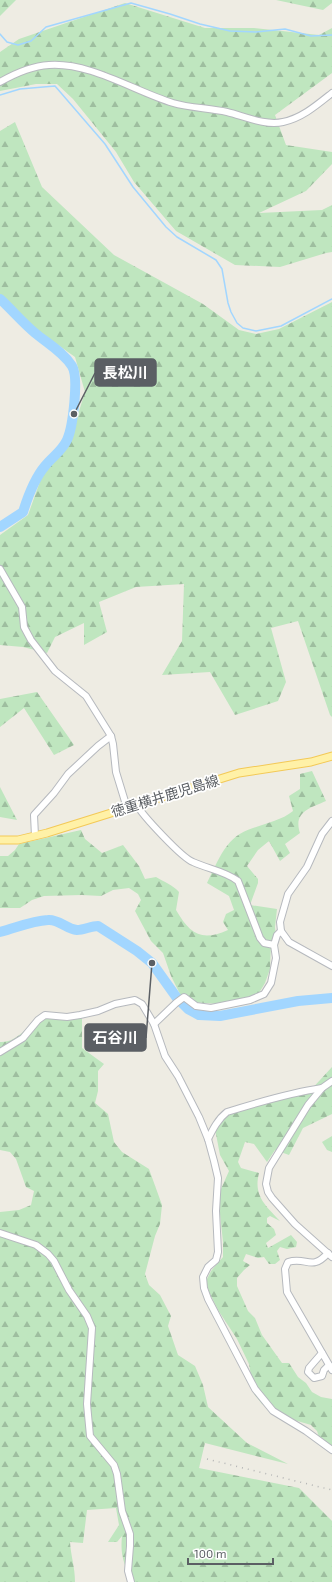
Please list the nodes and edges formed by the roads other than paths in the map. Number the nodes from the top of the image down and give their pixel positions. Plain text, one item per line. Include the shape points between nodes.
1 (0, 82) edge
2 (332, 93) edge
3 (0, 569) edge
4 (111, 736) junction
5 (332, 756) edge
6 (137, 805) junction
7 (127, 808) junction
8 (332, 821) edge
9 (35, 836) junction
10 (0, 840) edge
11 (281, 931) junction
12 (274, 945) junction
13 (332, 966) edge
14 (154, 1024) junction
15 (0, 1052) edge
16 (331, 1083) edge
17 (322, 1088) junction
18 (208, 1139) junction
19 (0, 1233) edge
20 (330, 1255) edge
21 (322, 1353) junction
22 (330, 1367) edge
23 (332, 1450) edge
24 (131, 1582) edge

1 - 2 street via 33,68 48,65 66,66 92,72 174,104 266,122 282,122 302,115
3 - 4 street via 22,606 24,626 31,640 55,671 86,696
4 - 7 street via 116,772
4 - 9 street via 68,774 34,815
5 - 6 main road, 徳重横井鹿児島線 via 311,762 239,773
6 - 7 main road, 徳重横井鹿児島線
6 - 12 street via 191,862 230,875 238,881 260,938
7 - 9 main road, 徳重横井鹿児島線
8 - 11 street via 322,834 307,867 288,894 280,922
9 - 10 main road, 徳重横井鹿児島線 via 18,840
11 - 12 street
11 - 13 street via 284,938 294,946
12 - 14 street via 276,958 271,982 268,989 258,998 211,1008 196,1006 184,997
14 - 15 street via 142,1004 135,1000 80,1015 44,1015 23,1038
14 - 18 street via 165,1056 178,1076
16 - 17 street
17 - 18 street via 299,1091 227,1112 216,1124
17 - 20 street via 308,1104 269,1168 266,1184 272,1198 295,1224
18 - 23 street via 218,1178 218,1252 216,1260 208,1267 204,1277 208,1299 263,1400 273,1411
19 - 24 street via 36,1246 48,1254 92,1328 87,1404 90,1436 114,1465 117,1474 122,1511 130,1534 128,1571
20 - 21 street via 313,1264 295,1260 288,1262 285,1269 287,1292
21 - 22 street
21 - 22 street via 308,1372 314,1378 319,1378 324,1370

